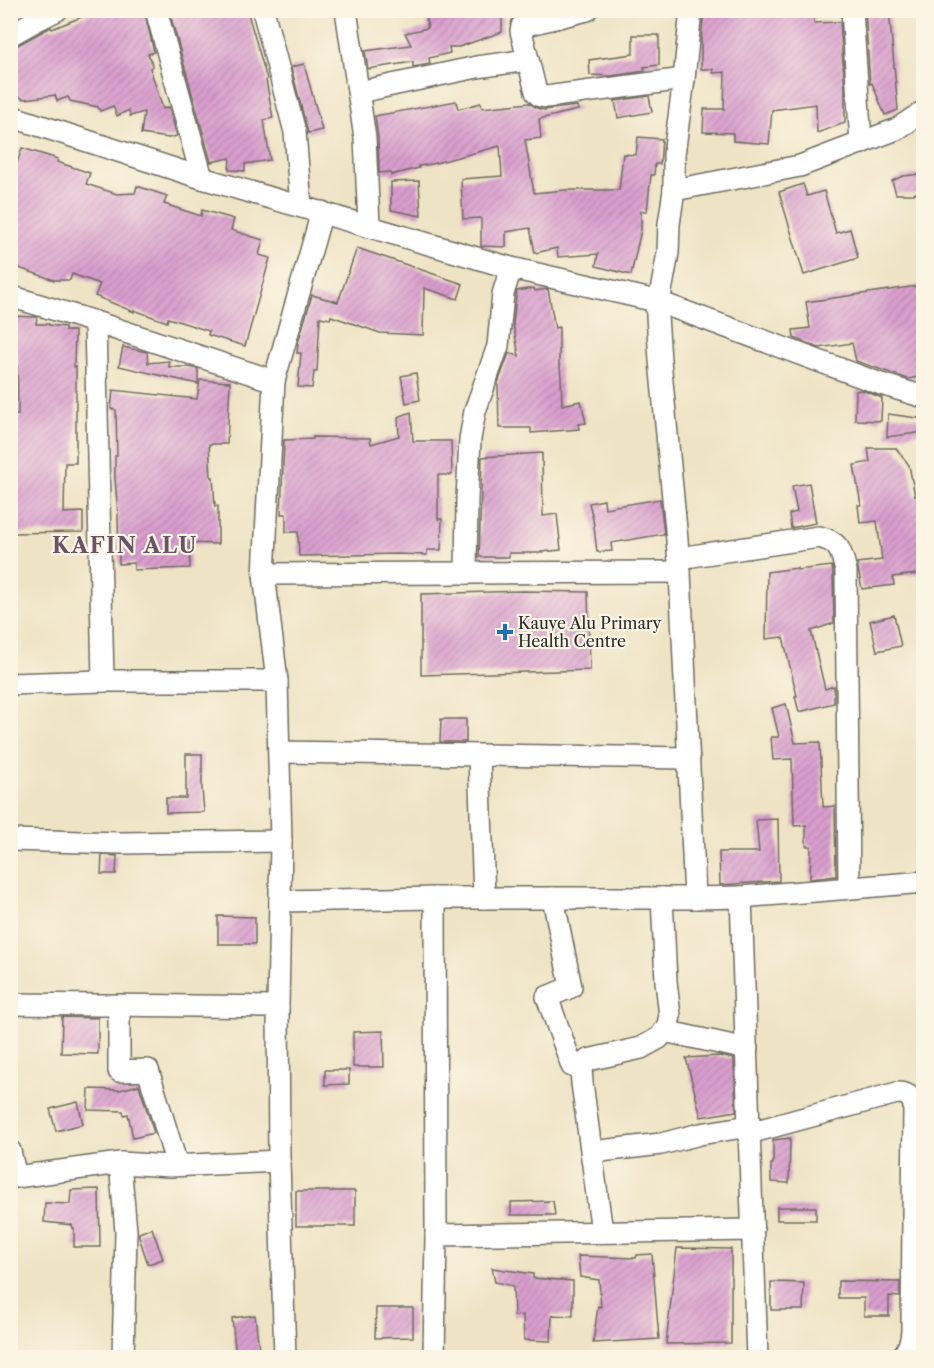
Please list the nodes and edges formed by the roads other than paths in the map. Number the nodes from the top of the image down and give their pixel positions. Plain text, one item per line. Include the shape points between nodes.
1 (57, 10) edge
2 (156, 10) edge
3 (263, 10) edge
4 (345, 10) edge
5 (588, 10) edge
6 (691, 10) edge
7 (852, 10) edge
8 (10, 35) edge
9 (528, 60) junction
10 (684, 79) junction
11 (359, 92) junction
12 (924, 111) edge
13 (10, 116) edge
14 (861, 143) junction
15 (202, 178) junction
16 (674, 190) junction
17 (301, 206) junction
18 (322, 212) junction
19 (369, 225) junction
20 (511, 267) junction
21 (10, 296) edge
22 (656, 301) junction
23 (95, 322) junction
24 (274, 381) junction
25 (924, 397) edge
26 (680, 565) junction
27 (466, 573) junction
28 (264, 574) junction
29 (103, 681) junction
30 (277, 681) junction
31 (10, 684) edge
32 (279, 752) junction
33 (479, 756) junction
34 (689, 758) junction
35 (10, 840) edge
36 (281, 841) junction
37 (924, 882) edge
38 (849, 888) junction
39 (741, 897) junction
40 (435, 898) junction
41 (484, 898) junction
42 (554, 898) junction
43 (662, 898) junction
44 (695, 898) junction
45 (280, 900) junction
46 (10, 1004) edge
47 (119, 1005) junction
48 (278, 1007) junction
49 (664, 1031) junction
50 (747, 1050) junction
51 (581, 1068) junction
52 (749, 1130) junction
53 (10, 1151) edge
54 (592, 1152) junction
55 (279, 1161) junction
56 (120, 1163) junction
57 (177, 1166) junction
58 (753, 1230) junction
59 (602, 1232) junction
60 (436, 1235) junction
61 (123, 1358) edge
62 (285, 1358) edge
63 (434, 1358) edge
64 (757, 1358) edge
65 (901, 1358) edge

1 - 8 street
2 - 15 street
3 - 17 street via 295,132
4 - 11 street
5 - 9 street via 524,25 521,31
6 - 10 street
7 - 14 street
9 - 10 street via 536,92 546,97
9 - 11 street
10 - 16 street via 674,155
11 - 19 street
12 - 14 street via 897,129
13 - 15 street
14 - 16 street via 800,166
15 - 17 street
16 - 22 street via 668,253
17 - 18 street
18 - 19 street
18 - 24 street
19 - 20 street
20 - 22 street
20 - 27 street via 503,294 498,346 475,411 470,439
21 - 23 street
22 - 25 street
22 - 26 street
23 - 24 street
23 - 29 street
24 - 28 street
26 - 27 street
26 - 34 street
26 - 38 street via 819,537 831,540 842,553 846,571
27 - 28 street
28 - 30 street
29 - 30 street
29 - 31 street
30 - 32 street
32 - 33 street
32 - 36 street
33 - 34 street
33 - 41 street
34 - 44 street
35 - 36 street
36 - 45 street
37 - 38 street
38 - 39 street
39 - 44 street
39 - 50 street
40 - 41 street
40 - 45 street
40 - 60 street
41 - 42 street
42 - 43 street
42 - 51 street via 571,987 547,997 572,1066
43 - 44 street
43 - 49 street via 670,1016
45 - 48 street
46 - 47 street
47 - 48 street
47 - 57 street via 119,1071 148,1070
48 - 55 street
49 - 50 street
49 - 51 street via 641,1048 588,1060
50 - 52 street
51 - 54 street
52 - 54 street
52 - 58 street
52 - 65 street via 897,1093 912,1098 912,1331 911,1342
53 - 56 street via 16,1177
54 - 59 street
55 - 57 street
55 - 62 street
56 - 57 street
56 - 61 street via 126,1231
58 - 59 street
58 - 64 street
59 - 60 street
60 - 63 street

